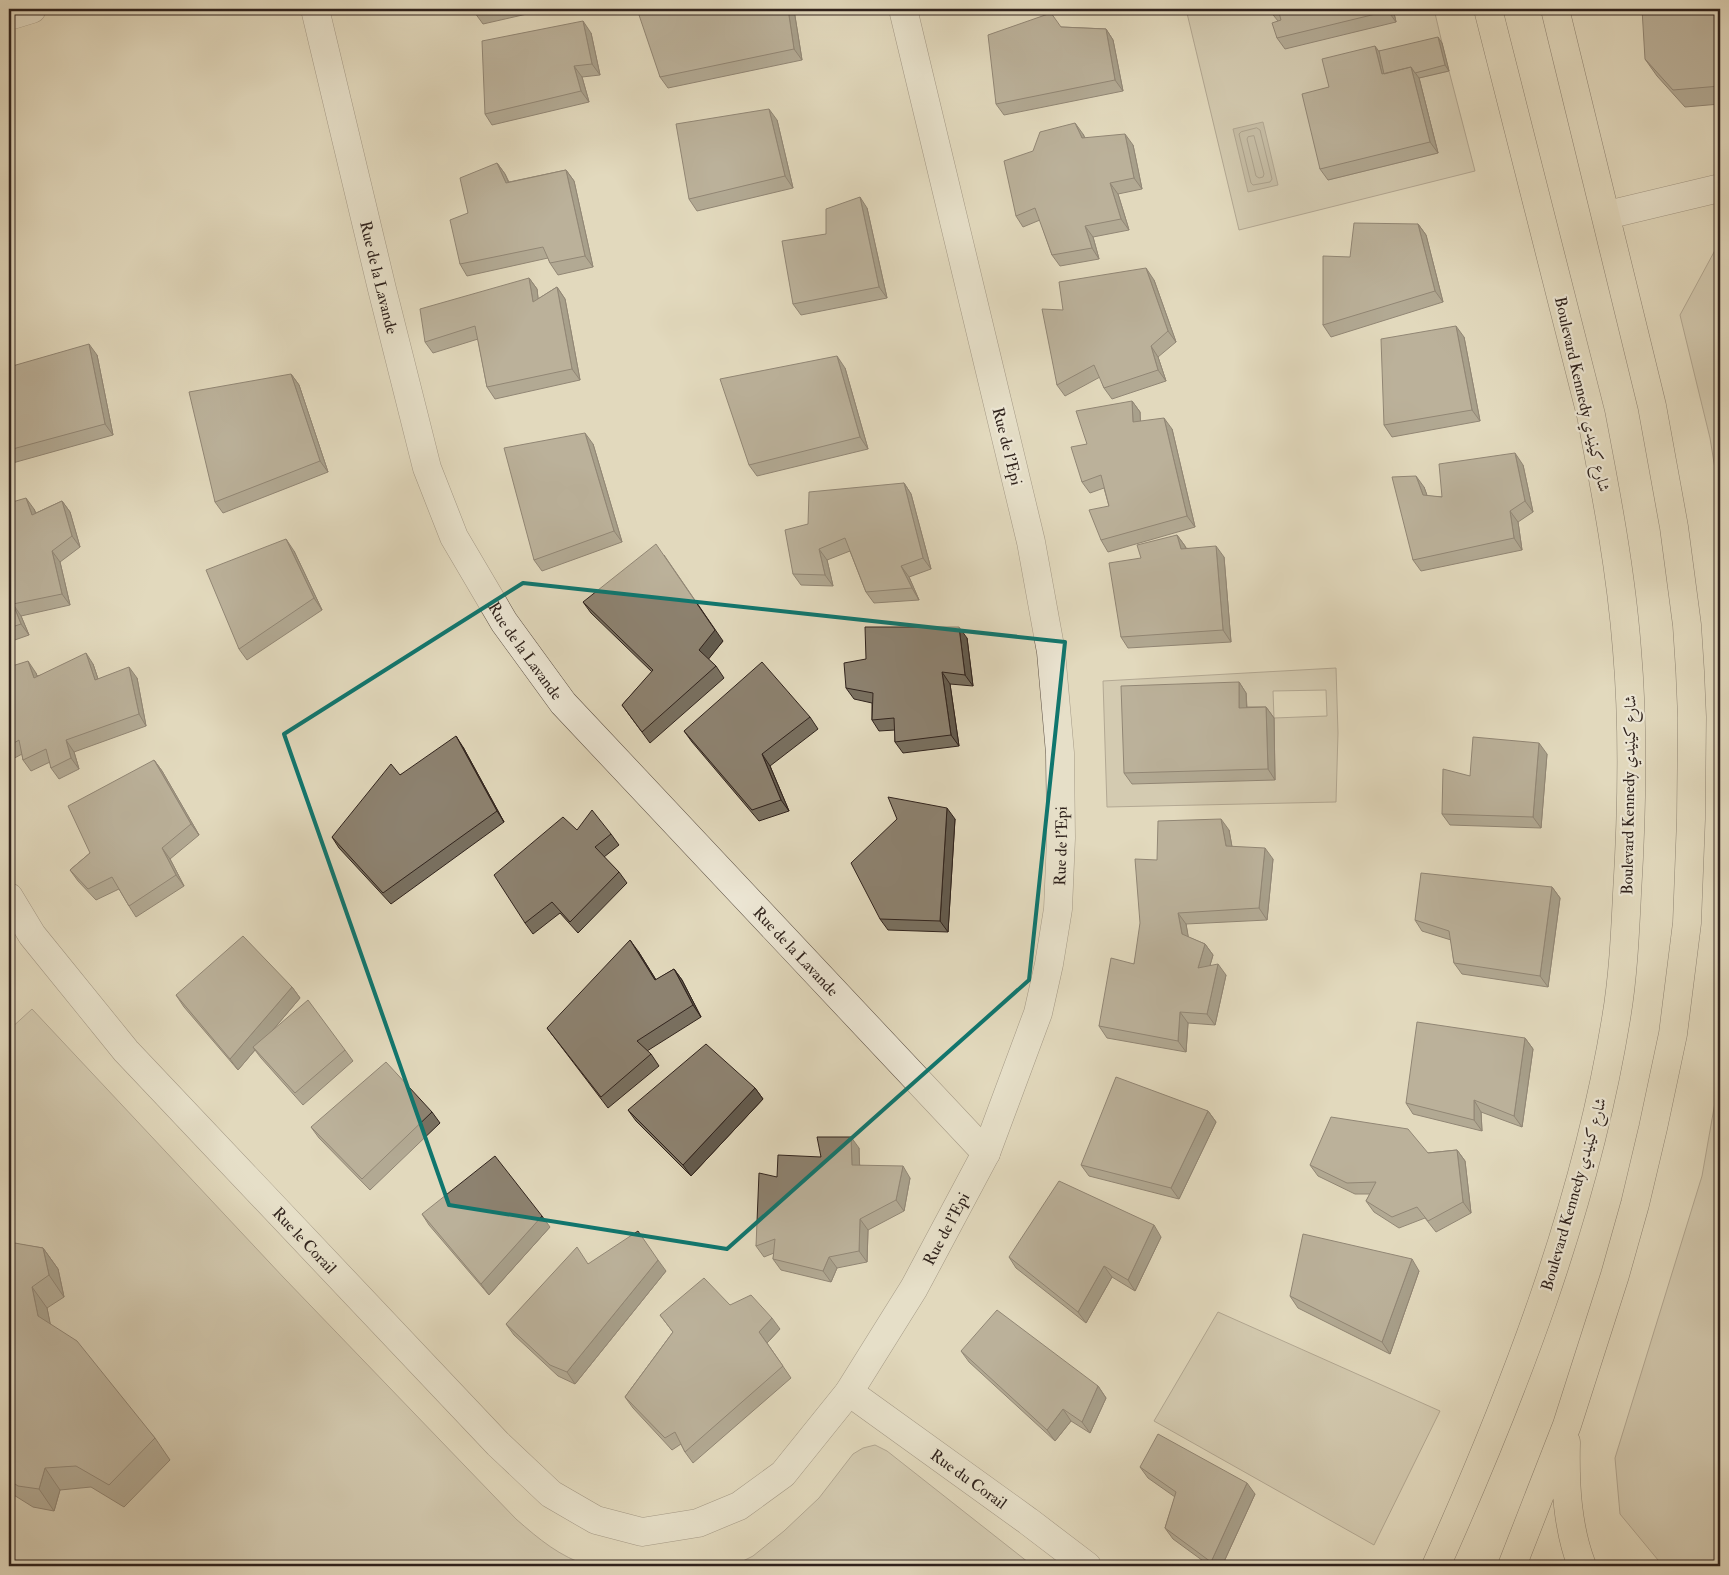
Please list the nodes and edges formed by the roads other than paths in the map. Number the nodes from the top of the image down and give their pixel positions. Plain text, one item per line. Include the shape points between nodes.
1 (32, 9) edge
2 (315, 9) edge
3 (903, 9) edge
4 (1488, 9) edge
5 (1555, 9) edge
6 (9, 16) edge
7 (1720, 188) edge
8 (1607, 215) junction
9 (9, 897) edge
10 (986, 1153) junction
11 (849, 1392) junction
12 (1567, 1425) junction
13 (642, 1532) joint
14 (1087, 1566) edge
15 (1436, 1566) edge
16 (1512, 1566) edge
17 (1582, 1566) edge

1 - 6 street
2 - 10 street, Rue de la Lavande via 427,468 454,537 494,606 563,703
3 - 10 street, Rue de l'Epi via 1031,542 1051,652 1060,753 1058,909 1049,964 1038,1012
4 - 15 main road, Boulevard Kennedy شارع كينيدي via 1591,415 1603,477 1627,651 1632,749 1630,848 1617,1017 1587,1154 1530,1339 1477,1475
5 - 8 main road
7 - 8 street
8 - 12 main road via 1652,406 1674,527 1690,671 1692,819 1687,922 1673,1034 1635,1204
9 - 13 street, Rue le Corail via 32,935 126,1051 498,1444 551,1494 596,1520
10 - 11 street, Rue de l'Epi via 914,1288
11 - 13 street, Rue de l'Epi via 783,1474 739,1506 698,1523
11 - 14 street, Rue du Corail
12 - 16 main road
12 - 17 main road via 1565,1464 1569,1512 1576,1552

